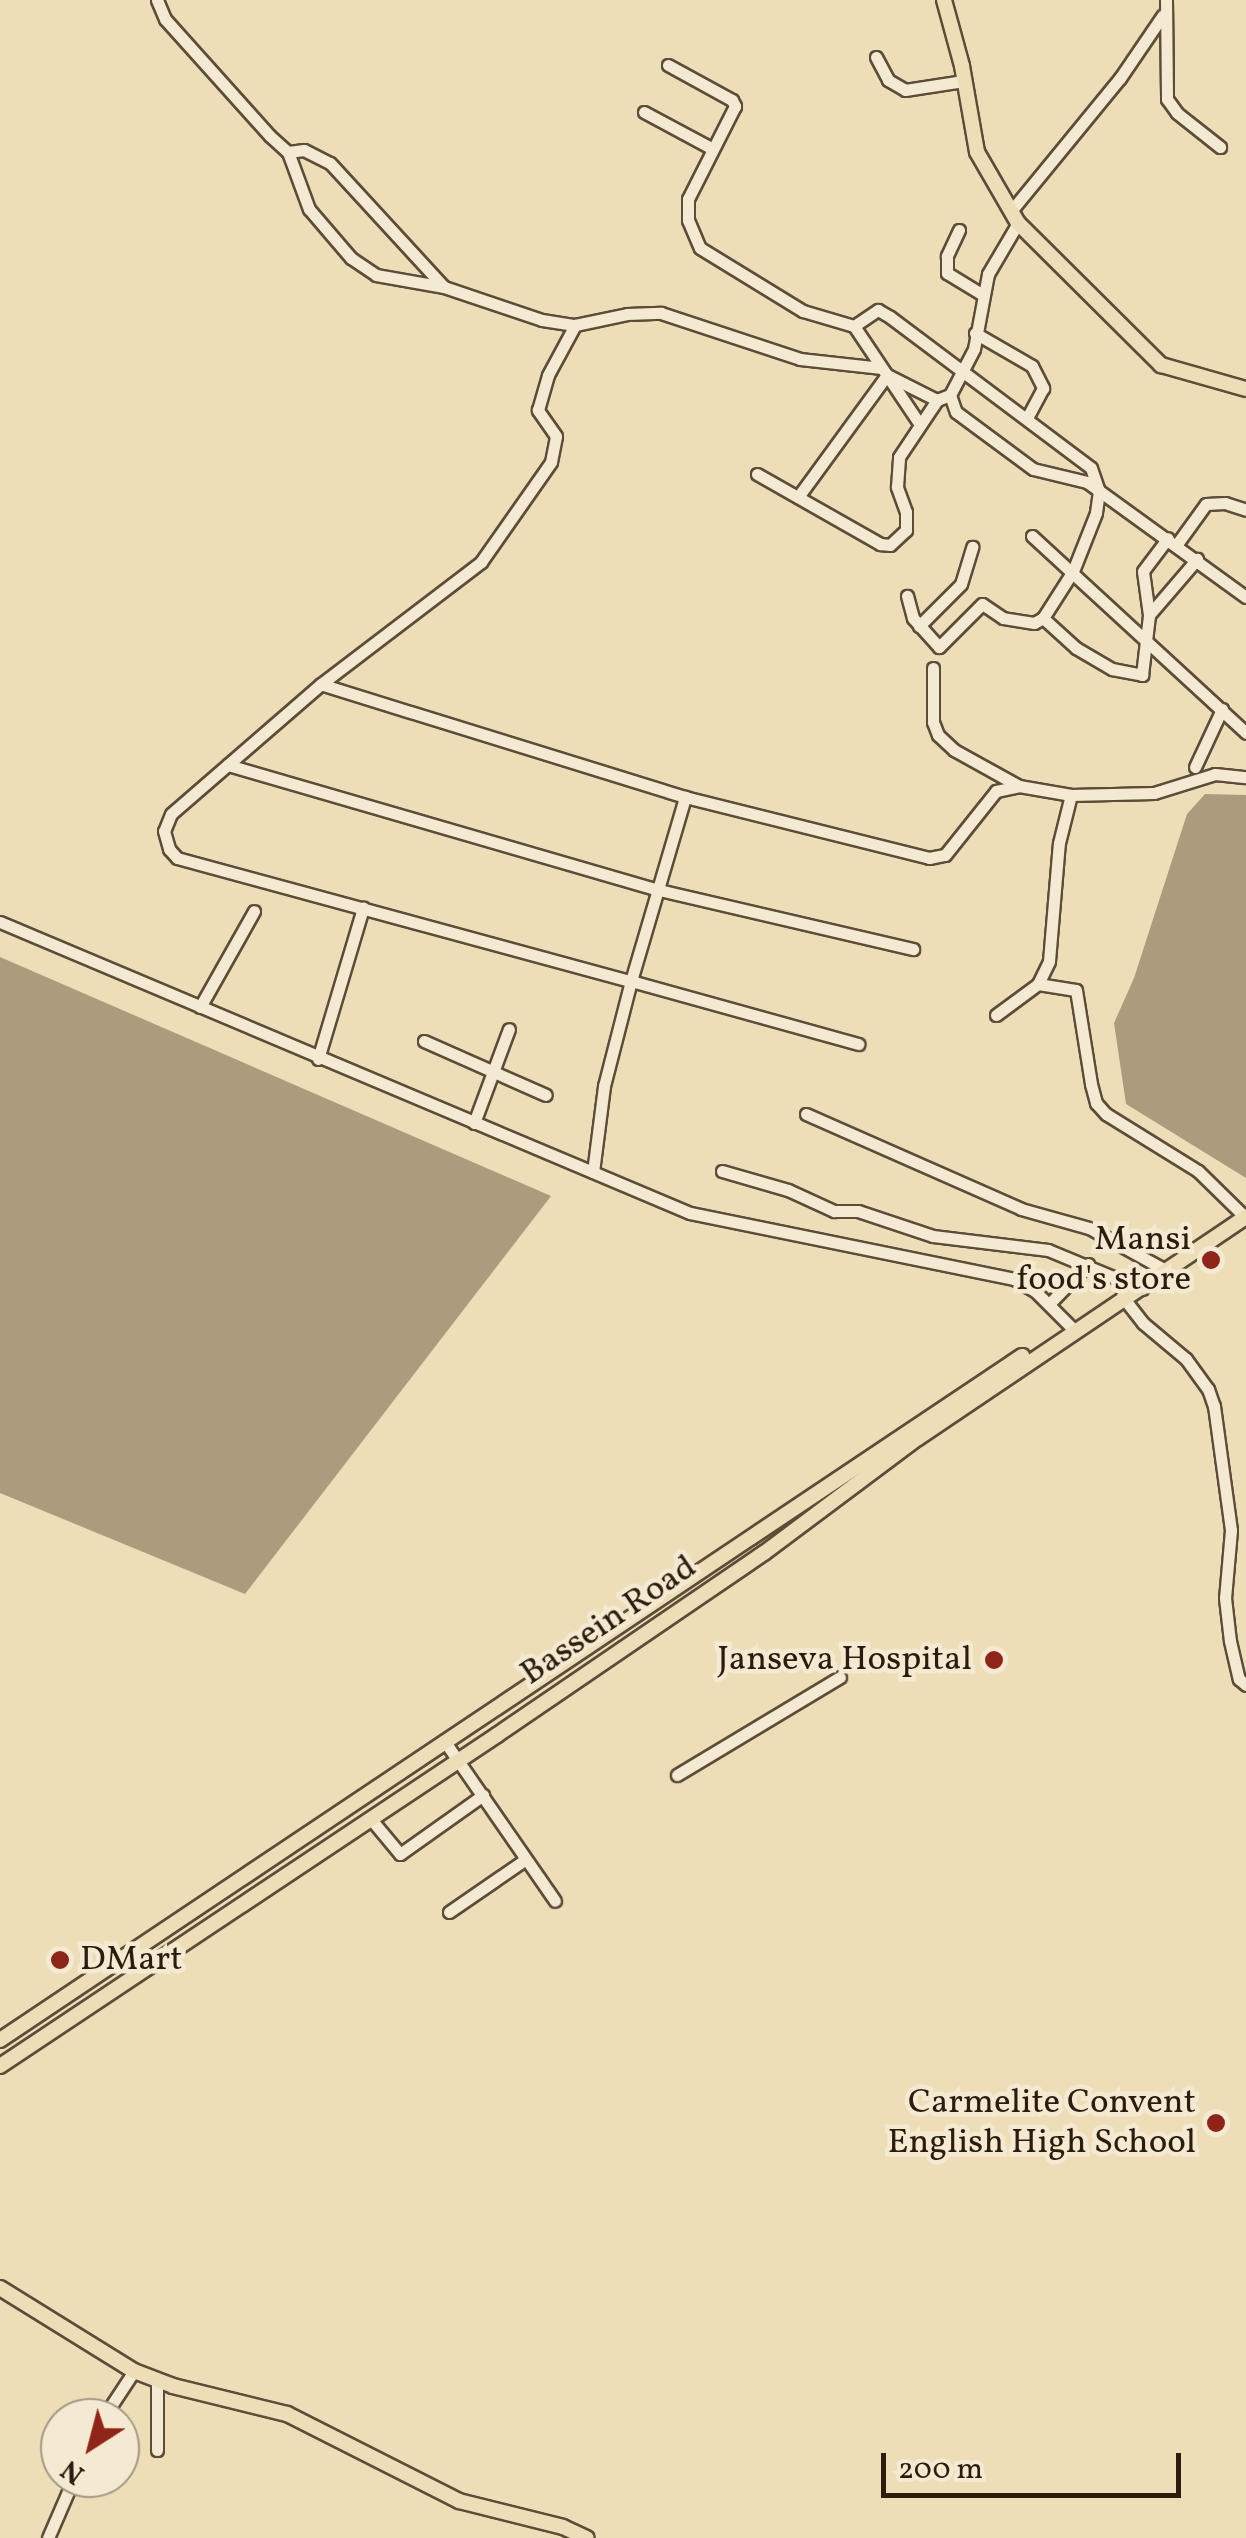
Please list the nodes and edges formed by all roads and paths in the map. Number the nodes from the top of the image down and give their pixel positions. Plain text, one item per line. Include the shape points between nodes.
1 (157, 0) edge
2 (944, 0) edge
3 (1166, 0) edge
4 (1163, 15) junction
5 (876, 57) dead end
6 (668, 65) dead end
7 (963, 81) junction
8 (644, 112) dead end
9 (1220, 147) dead end
10 (713, 148) junction
11 (288, 152) junction
12 (1014, 218) junction
13 (959, 230) dead end
14 (444, 286) junction
15 (983, 295) junction
16 (575, 325) junction
17 (854, 326) junction
18 (974, 334) junction
19 (964, 370) junction
20 (884, 372) junction
21 (1246, 388) edge
22 (950, 395) junction
23 (937, 400) junction
24 (1027, 418) junction
25 (918, 423) junction
26 (758, 474) dead end
27 (1099, 491) junction
28 (798, 497) junction
29 (1246, 510) edge
30 (1032, 536) dead end
31 (1173, 541) junction
32 (972, 548) dead end
33 (1197, 559) junction
34 (1073, 570) junction
35 (907, 596) dead end
36 (1246, 597) edge
37 (1149, 615) junction
38 (1043, 618) junction
39 (919, 626) junction
40 (1148, 644) junction
41 (933, 668) dead end
42 (321, 684) junction
43 (1222, 709) junction
44 (1246, 732) edge
45 (228, 765) junction
46 (1196, 767) dead end
47 (1246, 777) edge
48 (1019, 786) junction
49 (1071, 795) junction
50 (684, 798) junction
51 (659, 890) junction
52 (363, 908) junction
53 (254, 911) dead end
54 (0, 922) edge
55 (913, 950) dead end
56 (631, 981) junction
57 (1038, 984) junction
58 (200, 1007) junction
59 (996, 1015) dead end
60 (509, 1029) dead end
61 (424, 1041) dead end
62 (858, 1044) dead end
63 (318, 1058) junction
64 (494, 1072) junction
65 (546, 1095) dead end
66 (806, 1114) dead end
67 (474, 1122) junction
68 (722, 1171) dead end
69 (593, 1172) junction
70 (1244, 1214) edge
71 (1088, 1264) junction
72 (1166, 1270) junction
73 (1131, 1292) junction
74 (1048, 1304) junction
75 (1072, 1328) junction
76 (1246, 1529) edge
77 (1231, 1530) junction
78 (615, 1629) junction
79 (627, 1645) junction
80 (840, 1677) dead end
81 (1246, 1685) edge
82 (445, 1742) junction
83 (458, 1760) junction
84 (677, 1775) dead end
85 (483, 1795) junction
86 (370, 1818) junction
87 (526, 1859) junction
88 (555, 1901) dead end
89 (449, 1912) dead end
90 (30, 2019) junction
91 (43, 2037) junction
92 (0, 2040) edge
93 (0, 2066) edge
94 (0, 2288) edge
95 (134, 2371) junction
96 (157, 2380) junction
97 (116, 2398) edge
98 (157, 2450) dead end
99 (65, 2498) edge
100 (48, 2538) edge
101 (587, 2538) edge

1 - 11 street via 217,82
2 - 7 main road
3 - 4 street
4 - 9 street via 1167,99
4 - 12 street
5 - 7 street via 888,80 906,90
6 - 10 street via 736,106
7 - 12 main road via 977,152
8 - 10 street
10 - 17 street via 686,210 700,248 804,310
11 - 14 street via 304,150 330,163
11 - 14 street via 308,208 351,258 376,275
12 - 15 street
12 - 21 main road via 1161,365
13 - 15 street via 947,274
14 - 16 street
15 - 18 street
16 - 20 street via 661,313 800,359
16 - 42 street via 538,410 556,436 551,462 481,562
17 - 19 street via 878,310
17 - 20 street
18 - 19 street
18 - 24 street via 1032,366 1043,388
19 - 22 street
19 - 24 street
20 - 23 street
20 - 25 street
20 - 28 street
22 - 23 street
22 - 27 street via 956,412 1033,469
23 - 25 street
24 - 27 street via 1084,461
25 - 28 street via 899,457 897,487 906,512 900,540 880,544
26 - 28 street
27 - 31 street
27 - 34 street
29 - 31 street via 1206,504
30 - 34 street
31 - 33 street
31 - 37 street via 1143,571
32 - 39 street via 961,584
33 - 36 street
33 - 37 street
34 - 38 street
34 - 40 street
35 - 39 street
37 - 40 street
38 - 39 street via 1034,624 1003,618 982,604 939,647
38 - 40 street via 1076,648 1136,677 1146,669
40 - 43 street
41 - 48 street via 938,735
42 - 45 street
42 - 50 street
43 - 44 street
43 - 46 street
45 - 51 street
45 - 52 street via 171,814 164,832 169,849 178,858
47 - 49 street via 1215,774 1154,793
48 - 49 street
48 - 50 street via 988,796 944,854 929,858
49 - 57 street via 1050,961
50 - 51 street
51 - 55 street
51 - 56 street
52 - 56 street
52 - 63 street
53 - 58 street
54 - 58 street
56 - 62 street
56 - 69 street via 604,1086
57 - 59 street
57 - 70 street via 1076,990 1096,1103 1198,1171
58 - 63 street
60 - 64 street
61 - 64 street
63 - 67 street
64 - 65 street
64 - 67 street
66 - 72 street via 1021,1209 1089,1228
67 - 69 street
68 - 71 street via 834,1211 858,1210 933,1236 1048,1250
69 - 74 street via 690,1212 1014,1279
70 - 72 main road, Bassein Road
71 - 73 street
71 - 74 street
72 - 73 main road, Bassein Road
73 - 75 main road, Bassein Road
73 - 77 street via 1143,1324 1186,1359 1208,1389
74 - 75 street
75 - 78 main road, Bassein Road
75 - 79 main road, Bassein Road
76 - 77 street
77 - 81 street via 1225,1598 1230,1641
78 - 79 main road
78 - 82 main road, Bassein Road
79 - 83 main road, Bassein Road
80 - 84 street
82 - 83 street
82 - 90 main road, Bassein Road
83 - 85 street
83 - 86 main road, Bassein Road
85 - 86 street via 400,1854
85 - 87 street
86 - 91 main road, Bassein Road
87 - 88 street
87 - 89 street
90 - 91 main road
90 - 92 main road, Bassein Road
91 - 93 main road, Bassein Road
94 - 95 main road
95 - 96 main road
95 - 97 street
96 - 98 street
96 - 101 main road via 287,2414 459,2500
99 - 100 street

